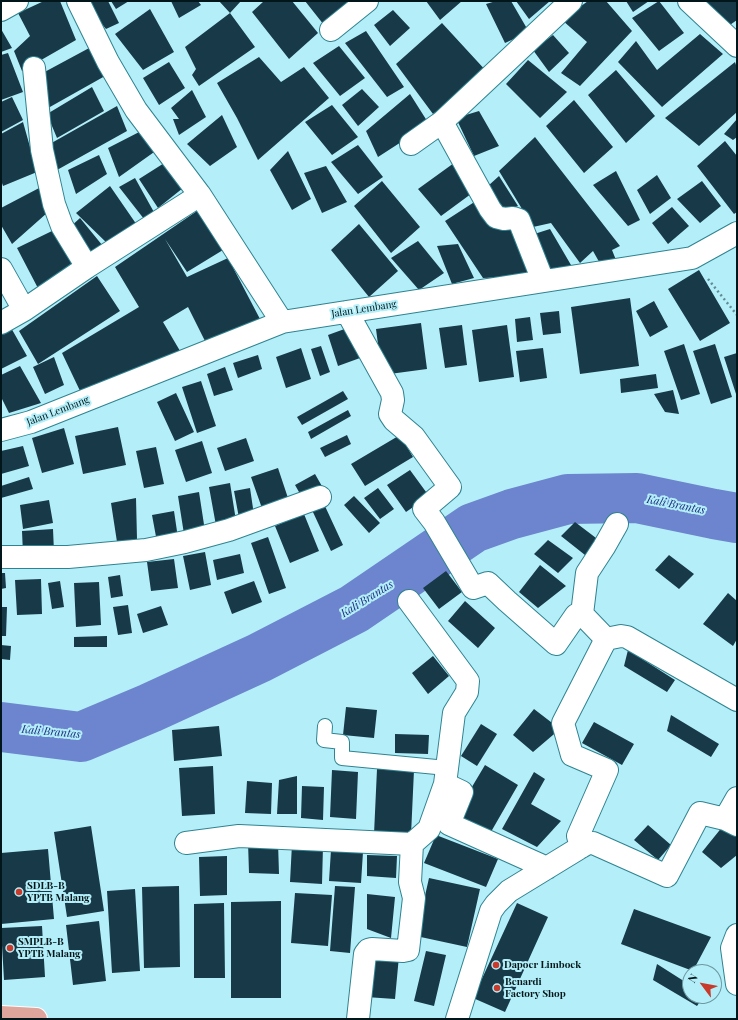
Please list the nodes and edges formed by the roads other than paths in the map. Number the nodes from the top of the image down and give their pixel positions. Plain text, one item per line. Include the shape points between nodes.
1 (17, 1) edge
2 (78, 1) edge
3 (368, 1) edge
4 (571, 1) edge
5 (689, 1) edge
6 (1, 10) edge
7 (331, 30) dead end
8 (737, 46) edge
9 (34, 68) dead end
10 (442, 122) junction
11 (411, 144) dead end
12 (200, 195) junction
13 (737, 234) edge
14 (87, 268) junction
15 (1, 269) edge
16 (542, 281) junction
17 (24, 310) junction
18 (347, 312) junction
19 (282, 322) junction
20 (1, 323) edge
21 (1, 430) edge
22 (320, 497) dead end
23 (617, 524) dead end
24 (1, 557) edge
25 (409, 601) dead end
26 (582, 614) junction
27 (606, 639) junction
28 (737, 700) edge
29 (325, 726) dead end
30 (446, 776) junction
31 (737, 798) edge
32 (731, 822) edge
33 (186, 843) dead end
34 (412, 844) junction
35 (581, 847) junction
36 (547, 868) junction
37 (737, 935) edge
38 (737, 984) edge
39 (1, 1017) edge
40 (36, 1019) edge
41 (358, 1019) edge
42 (457, 1019) edge

1 - 6 street
2 - 12 street via 108,62 136,110
3 - 7 street
4 - 10 street
5 - 8 street
9 - 14 street via 42,150 54,204 62,226
10 - 11 street
10 - 16 street via 496,217 519,220
12 - 14 street
12 - 19 street
13 - 16 street, Jalan Lembang via 692,258
14 - 17 street
15 - 17 street
16 - 18 street, Jalan Lembang
17 - 20 street
18 - 19 street, Jalan Lembang
18 - 26 street via 392,393 390,414 414,437 450,487 424,509 473,588 488,583 556,644 576,615
19 - 21 street, Jalan Lembang via 31,422
22 - 24 street via 229,530 146,550 68,557
23 - 26 street via 587,572
25 - 30 street via 468,681 467,692 454,713
26 - 27 street
27 - 28 street via 627,637
27 - 35 street via 563,723 572,755 607,770 578,836
29 - 30 lane via 324,740 342,742 342,758
30 - 34 street via 429,829
30 - 36 street via 462,792 449,824
31 - 32 street
32 - 35 street via 700,813 667,876 593,843
33 - 34 street via 239,836
34 - 41 street via 410,882 414,898 408,950 372,949 365,954
35 - 36 street
36 - 42 street via 509,892 491,911
37 - 38 street via 732,948
39 - 40 main road

